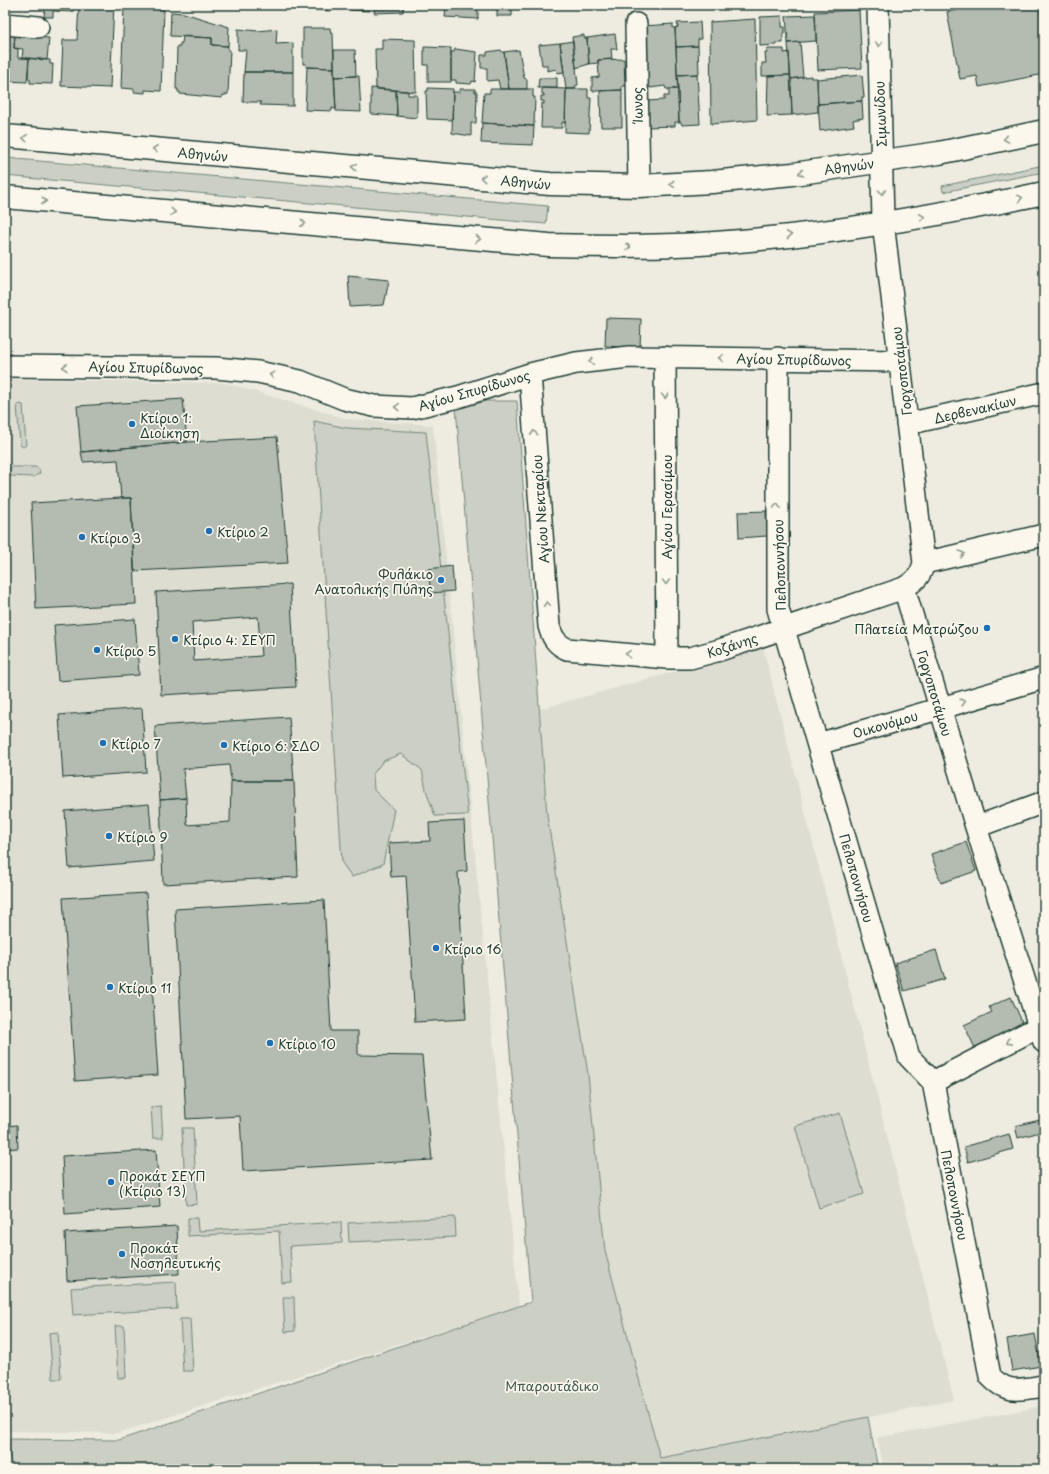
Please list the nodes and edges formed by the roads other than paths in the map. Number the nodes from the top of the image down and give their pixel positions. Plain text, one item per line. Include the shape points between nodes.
1 (878, 5) edge
2 (5, 24) edge
3 (636, 24) dead end
4 (38, 27) dead end
5 (1044, 131) edge
6 (5, 136) edge
7 (882, 162) junction
8 (639, 186) junction
9 (1044, 193) edge
10 (5, 197) edge
11 (883, 222) junction
12 (665, 357) junction
13 (778, 358) junction
14 (900, 361) junction
15 (5, 366) edge
16 (530, 374) junction
17 (1044, 394) edge
18 (907, 424) junction
19 (1044, 535) edge
20 (924, 563) junction
21 (904, 588) junction
22 (783, 628) junction
23 (556, 642) joint
24 (667, 658) junction
25 (1044, 678) edge
26 (939, 708) junction
27 (818, 744) junction
28 (1044, 802) edge
29 (976, 827) junction
30 (1042, 1031) edge
31 (933, 1082) junction
32 (1044, 1386) edge

1 -> 7 street, Σιμωνίδου
2 - 4 street
3 - 8 street, Ίωνος
5 -> 7 highway, Αθηνών
8 -> 6 highway, Αθηνών via 550,184
7 -> 8 highway, Αθηνών via 778,176
7 -> 11 street, Σιμωνίδου
11 -> 9 highway via 936,215
10 -> 11 highway via 549,245 633,247 715,243
11 - 14 street, Γοργοποτάμου
13 -> 12 street, Αγίου Σπυρίδωνος
12 -> 16 street, Αγίου Σπυρίδωνος via 629,357 576,363
12 -> 24 street, Αγίου Γερασίμου
13 - 14 street, Αγίου Σπυρίδωνος
22 -> 13 street, Πελοποννήσου via 777,594
14 - 18 street, Γοργοποτάμου
16 -> 15 street, Αγίου Σπυρίδωνος via 458,397 412,408 374,406 344,399 300,381 258,372 216,368
23 -> 16 street, Αγίου Νεκταρίου via 549,626
17 - 18 street, Δερβενακίων
18 - 20 street, Γοργοποτάμου
20 -> 19 street
20 - 21 street via 921,574
21 - 22 street, Κοζάνης
21 - 26 street, Γοργοποτάμου
22 - 24 street, Κοζάνης via 690,658
22 - 27 street, Πελοποννήσου
24 -> 23 street, Κοζάνης via 567,649
26 -> 25 street, Οικονόμου
26 - 27 street, Οικονόμου
26 - 29 street, Γοργοποτάμου
27 - 31 street, Πελοποννήσου via 909,1057
28 - 29 street
29 - 30 street, Γοργοποτάμου
30 -> 31 street
31 - 32 street, Πελοποννήσου via 990,1376 997,1384 1008,1389

